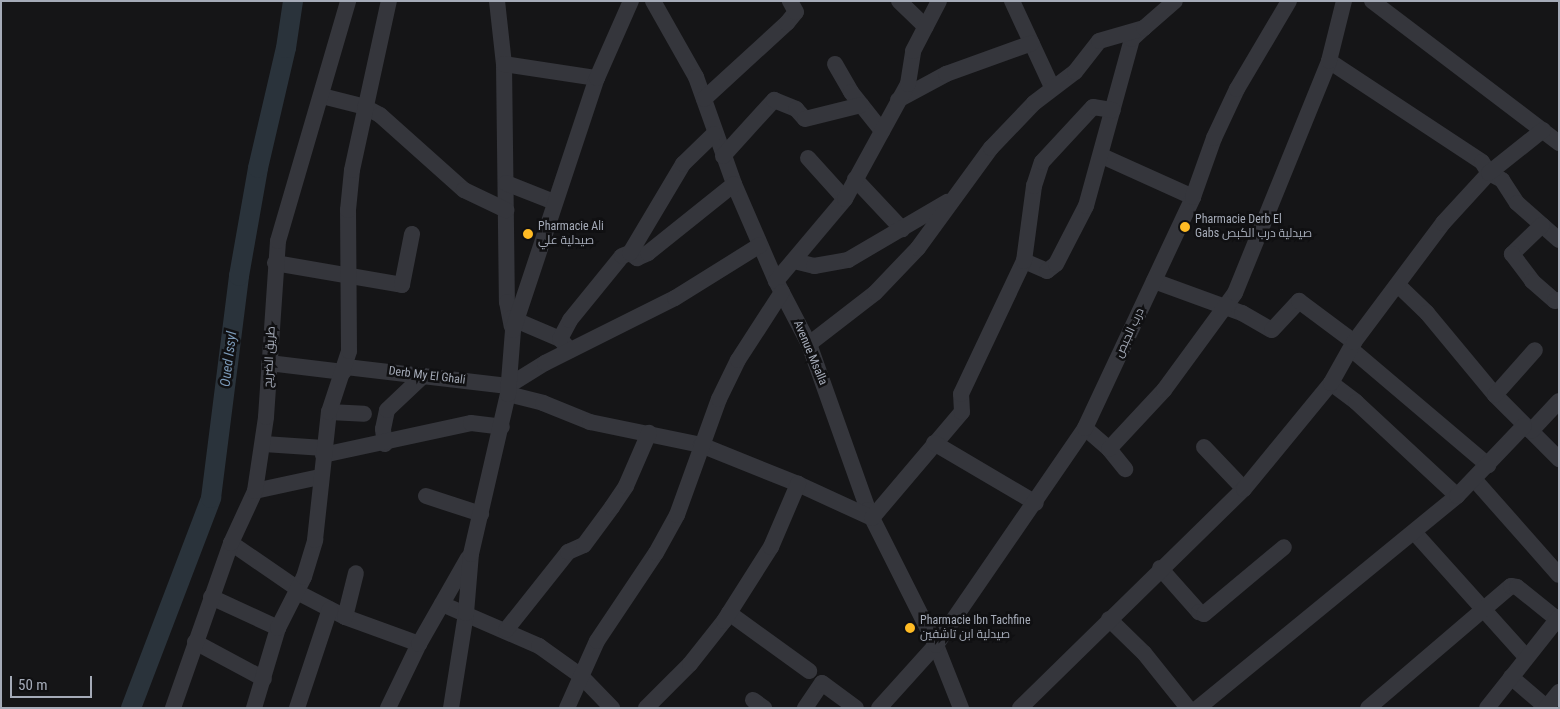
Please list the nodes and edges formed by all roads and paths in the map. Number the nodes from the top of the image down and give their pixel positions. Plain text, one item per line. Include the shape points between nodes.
1 (348, 1) edge
2 (389, 1) edge
3 (496, 1) edge
4 (631, 1) edge
5 (653, 1) edge
6 (790, 1) edge
7 (899, 1) edge
8 (939, 1) edge
9 (1012, 1) edge
10 (1176, 1) edge
11 (1289, 1) edge
12 (1344, 1) edge
13 (1372, 1) edge
14 (926, 27) junction
15 (1144, 28) junction
16 (1032, 43) junction
17 (1329, 61) junction
18 (504, 64) junction
19 (835, 64) dead end
20 (596, 78) junction
21 (1052, 87) junction
22 (322, 96) junction
23 (704, 99) junction
24 (898, 100) junction
25 (861, 105) junction
26 (366, 107) junction
27 (1113, 110) junction
28 (1543, 130) junction
29 (882, 131) junction
30 (714, 134) junction
31 (1559, 143) edge
32 (723, 156) junction
33 (1102, 156) junction
34 (808, 158) dead end
35 (1489, 173) junction
36 (855, 178) junction
37 (506, 183) junction
38 (734, 184) junction
39 (955, 197) junction
40 (1193, 197) junction
41 (845, 199) junction
42 (554, 202) junction
43 (506, 210) junction
44 (1542, 225) junction
45 (902, 229) junction
46 (412, 234) dead end
47 (1559, 240) edge
48 (760, 245) junction
49 (630, 253) junction
50 (794, 261) junction
51 (1024, 261) junction
52 (274, 264) junction
53 (350, 276) junction
54 (1154, 282) junction
55 (1399, 286) junction
56 (779, 287) junction
57 (1559, 300) edge
58 (1226, 308) junction
59 (513, 323) junction
60 (565, 344) junction
61 (809, 344) junction
62 (1352, 345) junction
63 (1535, 350) dead end
64 (269, 363) junction
65 (344, 370) junction
66 (423, 376) junction
67 (1331, 383) junction
68 (508, 390) junction
69 (1495, 395) junction
70 (1559, 401) edge
71 (329, 412) junction
72 (364, 414) dead end
73 (502, 427) junction
74 (1085, 428) junction
75 (1528, 428) junction
76 (649, 433) junction
77 (934, 443) junction
78 (264, 444) junction
79 (386, 444) junction
80 (701, 445) junction
81 (1204, 447) dead end
82 (1109, 449) junction
83 (323, 452) junction
84 (1559, 459) edge
85 (1488, 465) junction
86 (1125, 469) dead end
87 (320, 477) junction
88 (1474, 479) junction
89 (798, 484) junction
90 (1244, 488) junction
91 (255, 490) junction
92 (426, 496) dead end
93 (1456, 496) junction
94 (1036, 503) junction
95 (481, 514) junction
96 (872, 518) junction
97 (1414, 532) junction
98 (231, 543) junction
99 (1284, 547) dead end
100 (471, 554) junction
101 (1160, 568) junction
102 (356, 573) dead end
103 (1559, 575) edge
104 (298, 590) junction
105 (211, 597) junction
106 (442, 604) junction
107 (330, 609) junction
108 (1483, 609) junction
109 (466, 613) junction
110 (729, 613) junction
111 (345, 617) junction
112 (1558, 618) edge
113 (1109, 619) junction
114 (278, 628) junction
115 (506, 630) junction
116 (195, 642) junction
117 (419, 644) junction
118 (936, 646) junction
119 (1526, 658) junction
120 (809, 671) dead end
121 (581, 676) junction
122 (1511, 677) junction
123 (264, 679) junction
124 (1559, 692) edge
125 (958, 706) edge
126 (1546, 707) edge
127 (174, 708) edge
128 (254, 708) edge
129 (297, 708) edge
130 (388, 708) edge
131 (451, 708) edge
132 (568, 708) edge
133 (612, 708) edge
134 (646, 708) edge
135 (805, 708) edge
136 (856, 708) edge
137 (879, 708) edge
138 (1020, 708) edge
139 (1188, 708) edge
140 (1198, 708) edge
141 (1368, 708) edge
142 (1487, 708) edge

1 - 22 street, طريق الضريح
2 - 26 street
3 - 18 street
4 - 20 street
5 - 23 street, Avenue Msalla via 682,50
6 - 23 street via 796,12
7 - 14 street
8 - 14 street
9 - 16 street
10 - 15 street
11 - 40 street, درب الجبص via 1237,89
12 - 17 street
13 - 28 street
14 - 24 street via 913,51 908,84
15 - 21 street via 1098,41 1075,72
15 - 27 street via 1132,40
16 - 21 street
16 - 24 street via 946,74
17 - 35 street via 1482,162
17 - 58 street
18 - 20 street
18 - 37 street
19 - 25 street
20 - 42 street
21 - 39 street via 991,148
22 - 26 street
22 - 52 street, طريق الضريح
23 - 30 street, Avenue Msalla
24 - 29 street
25 - 29 street
25 - 32 street via 805,119 796,110 774,100
26 - 43 street via 380,115 464,190
26 - 53 street via 348,210
27 - 33 street
27 - 51 street via 1093,107 1042,162 1034,186
28 - 31 street
28 - 35 street
29 - 36 street
30 - 32 street, Avenue Msalla
30 - 49 street via 683,164
32 - 38 street, Avenue Msalla
33 - 40 street
33 - 51 street via 1086,206 1053,269 1047,271
34 - 41 street
35 - 44 street via 1502,180 1516,203
35 - 55 street via 1443,223
36 - 41 street
36 - 45 street
37 - 42 street
37 - 43 street
38 - 48 street, Avenue Msalla
38 - 49 street via 648,253 637,258
39 - 45 street
39 - 61 street via 918,248 874,293
40 - 54 street, درب الجبص
41 - 50 street
42 - 59 street
43 - 59 street
44 - 47 street
44 - 57 street via 1512,254 1532,281 1551,298
45 - 50 street via 848,260 814,266
46 - 53 street via 402,285
48 - 56 street, Avenue Msalla
48 - 60 street via 652,310
49 - 60 street via 619,260 570,320
50 - 56 street
51 - 77 street via 961,394 962,412
52 - 53 street
52 - 64 street, طريق الضريح
53 - 65 street
54 - 58 street
54 - 74 street, درب الجبص
55 - 62 street
55 - 69 street
56 - 61 street, Avenue Msalla
56 - 80 street via 738,360
58 - 62 street via 1272,330 1299,300
58 - 82 street via 1164,390
59 - 60 street
59 - 68 street
60 - 68 street
61 - 96 street, Avenue Msalla
62 - 67 street
62 - 85 street
63 - 69 street
64 - 65 street, Derb My El Ghali
64 - 78 street, طريق الضريح
65 - 66 street, Derb My El Ghali
65 - 71 street
66 - 68 street, Derb My El Ghali
66 - 79 street via 387,410 383,429
67 - 90 street
67 - 93 street via 1356,402
68 - 73 street
68 - 76 street, Derb My El Ghali via 590,422
69 - 75 street
70 - 75 street
71 - 72 street
71 - 83 street
73 - 79 street via 471,423
73 - 95 street
74 - 82 street
74 - 94 street, درب الجبص
75 - 84 street
75 - 85 street
76 - 80 street, Derb My El Ghali
76 - 115 street via 626,486 584,545 568,552
77 - 94 street
77 - 96 street
78 - 83 street
78 - 91 street, طريق الضريح
79 - 83 street
80 - 89 street, Derb My El Ghali
80 - 121 street via 666,534 597,641
81 - 90 street
82 - 86 street
83 - 87 street
85 - 88 street
87 - 91 street
87 - 104 street via 315,540
88 - 93 street
88 - 103 street
89 - 96 street, Derb My El Ghali
89 - 110 street via 772,547
90 - 101 street
91 - 98 street, طريق الضريح
92 - 95 street
93 - 97 street
94 - 118 street, درب الجبص
95 - 100 street
96 - 118 street, Avenue Msalla
97 - 108 street
97 - 140 street
98 - 104 street
98 - 105 street, طريق الضريح
99 - 101 street via 1204,614
100 - 106 street
100 - 109 street
101 - 113 street
102 - 111 street
104 - 107 street
104 - 114 street
105 - 114 street
105 - 116 street, طريق الضريح
106 - 109 street
106 - 117 street
107 - 111 street
107 - 129 street
108 - 112 street via 1513,586
108 - 119 street
108 - 141 street
109 - 115 street
109 - 131 street
110 - 120 street
110 - 134 street via 690,664
111 - 117 street
112 - 119 street
113 - 138 street
113 - 139 street via 1144,653
114 - 123 street
115 - 121 street via 539,646
116 - 123 street
116 - 127 street, طريق الضريح
117 - 130 street
118 - 125 street, Avenue Msalla
118 - 137 street, درب الجبص
119 - 122 street
121 - 132 street
121 - 133 street
122 - 126 street
122 - 142 street
123 - 128 street
124 - 126 street
135 - 136 street via 822,683

